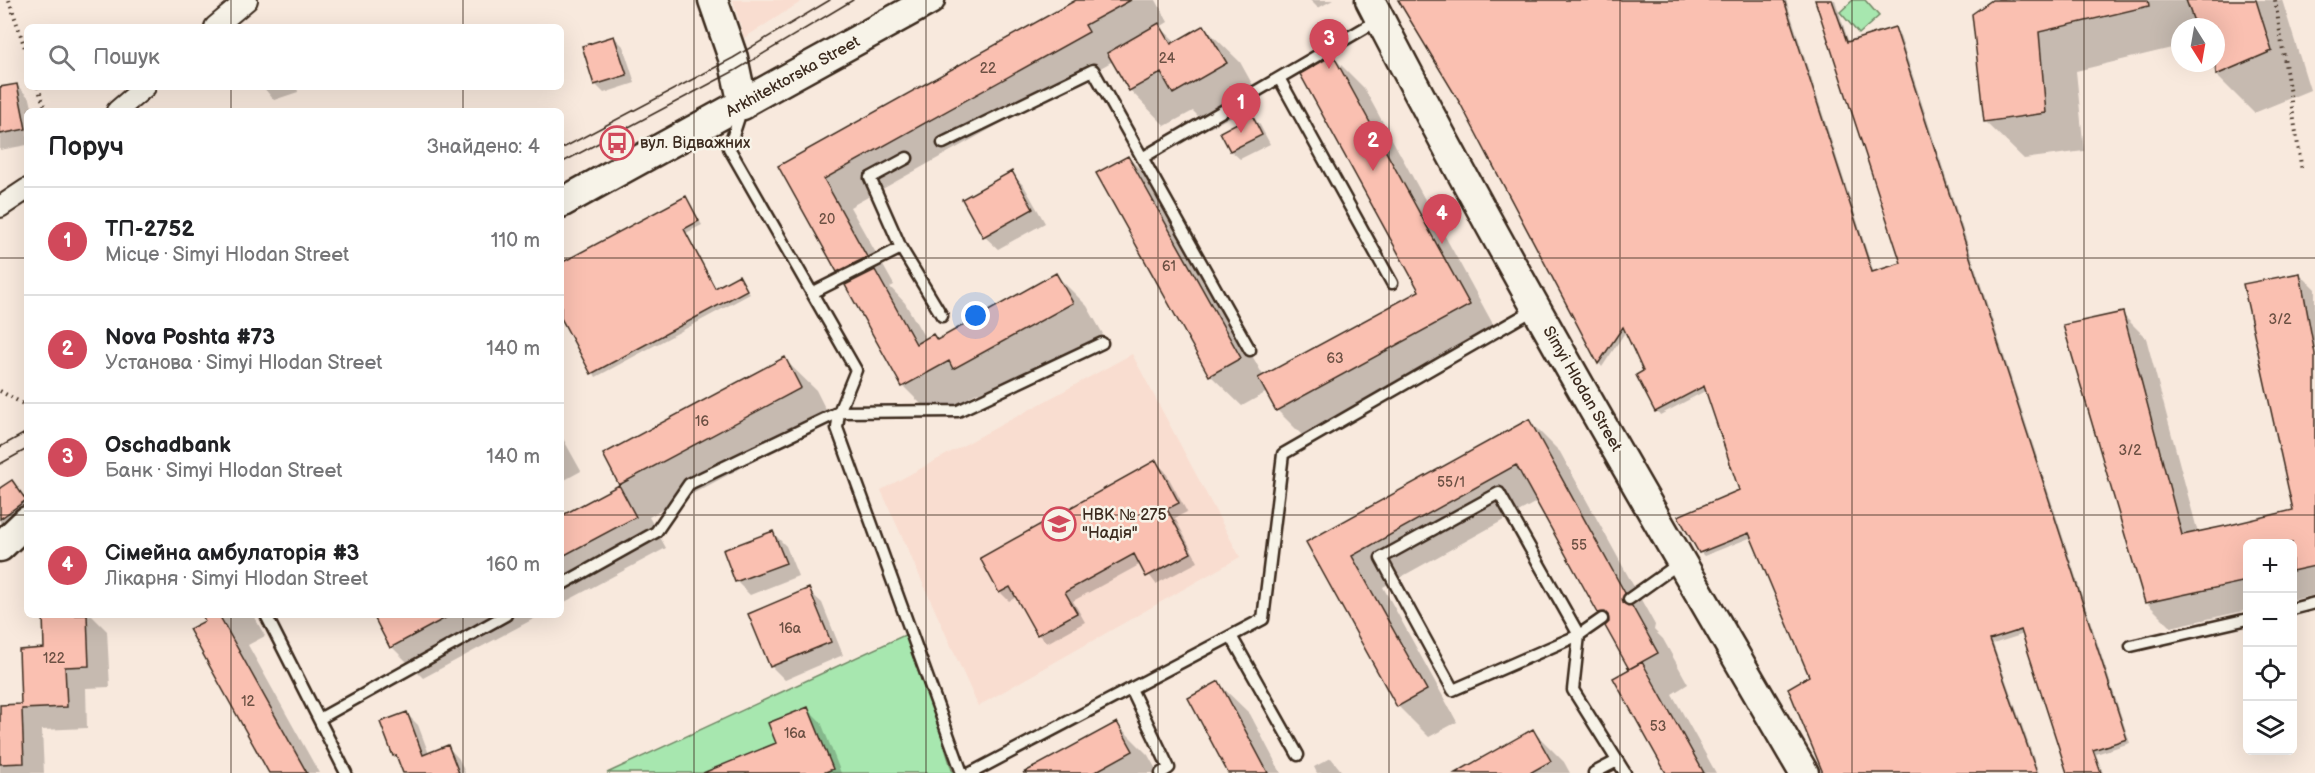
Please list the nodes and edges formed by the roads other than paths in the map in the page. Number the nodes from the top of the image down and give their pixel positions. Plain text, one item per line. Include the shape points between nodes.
1 (247, 0) edge
2 (713, 0) edge
3 (930, 0) edge
4 (1375, 10) edge
5 (219, 24) edge
6 (1279, 78) junction
7 (142, 90) edge
8 (743, 105) junction
9 (120, 108) edge
10 (943, 144) dead end
11 (907, 158) dead end
12 (1142, 158) junction
13 (24, 191) edge
14 (564, 201) edge
15 (0, 207) edge
16 (901, 248) junction
17 (1392, 284) dead end
18 (812, 293) junction
19 (1535, 309) junction
20 (942, 316) dead end
21 (1102, 343) dead end
22 (1250, 350) dead end
23 (839, 412) junction
24 (24, 524) edge
25 (0, 547) edge
26 (1681, 562) junction
27 (564, 583) edge
28 (1629, 599) dead end
29 (2315, 603) edge
30 (2297, 608) edge
31 (268, 618) edge
32 (501, 618) edge
33 (1602, 619) dead end
34 (2243, 620) edge
35 (1579, 635) junction
36 (1232, 636) junction
37 (2131, 646) dead end
38 (1131, 689) junction
39 (319, 719) junction
40 (1298, 755) dead end
41 (1617, 760) junction
42 (346, 773) edge
43 (962, 773) edge
44 (971, 773) edge
45 (1161, 773) edge
46 (1594, 773) edge
47 (1625, 773) edge
48 (1804, 773) edge

1 - 5 street
2 - 8 street via 733,58
3 - 8 street, Arkhitektorska Street
4 - 6 lane
4 - 19 street, Simyi Hlodan Street
6 - 12 lane
6 - 17 lane
7 - 9 street
8 - 14 street, Arkhitektorska Street
8 - 18 lane via 729,148
10 - 12 lane via 1093,70
11 - 16 lane via 870,178
12 - 22 lane
13 - 15 street
16 - 18 lane
16 - 20 lane
18 - 23 lane via 856,370
19 - 26 street, Simyi Hlodan Street
19 - 36 lane via 1283,454 1263,620
21 - 23 lane via 958,411
23 - 27 lane via 689,484 656,532
23 - 43 lane via 837,428
24 - 25 street
26 - 28 lane
26 - 48 street, Simyi Hlodan Street
29 - 30 lane
31 - 39 lane
32 - 39 lane
33 - 35 lane
34 - 37 lane
35 - 35 lane via 1453,690 1381,558 1499,494
35 - 41 lane via 1573,690
36 - 38 lane
36 - 40 lane
38 - 44 lane
38 - 45 lane via 1170,768
39 - 42 lane
41 - 46 lane
41 - 47 lane

